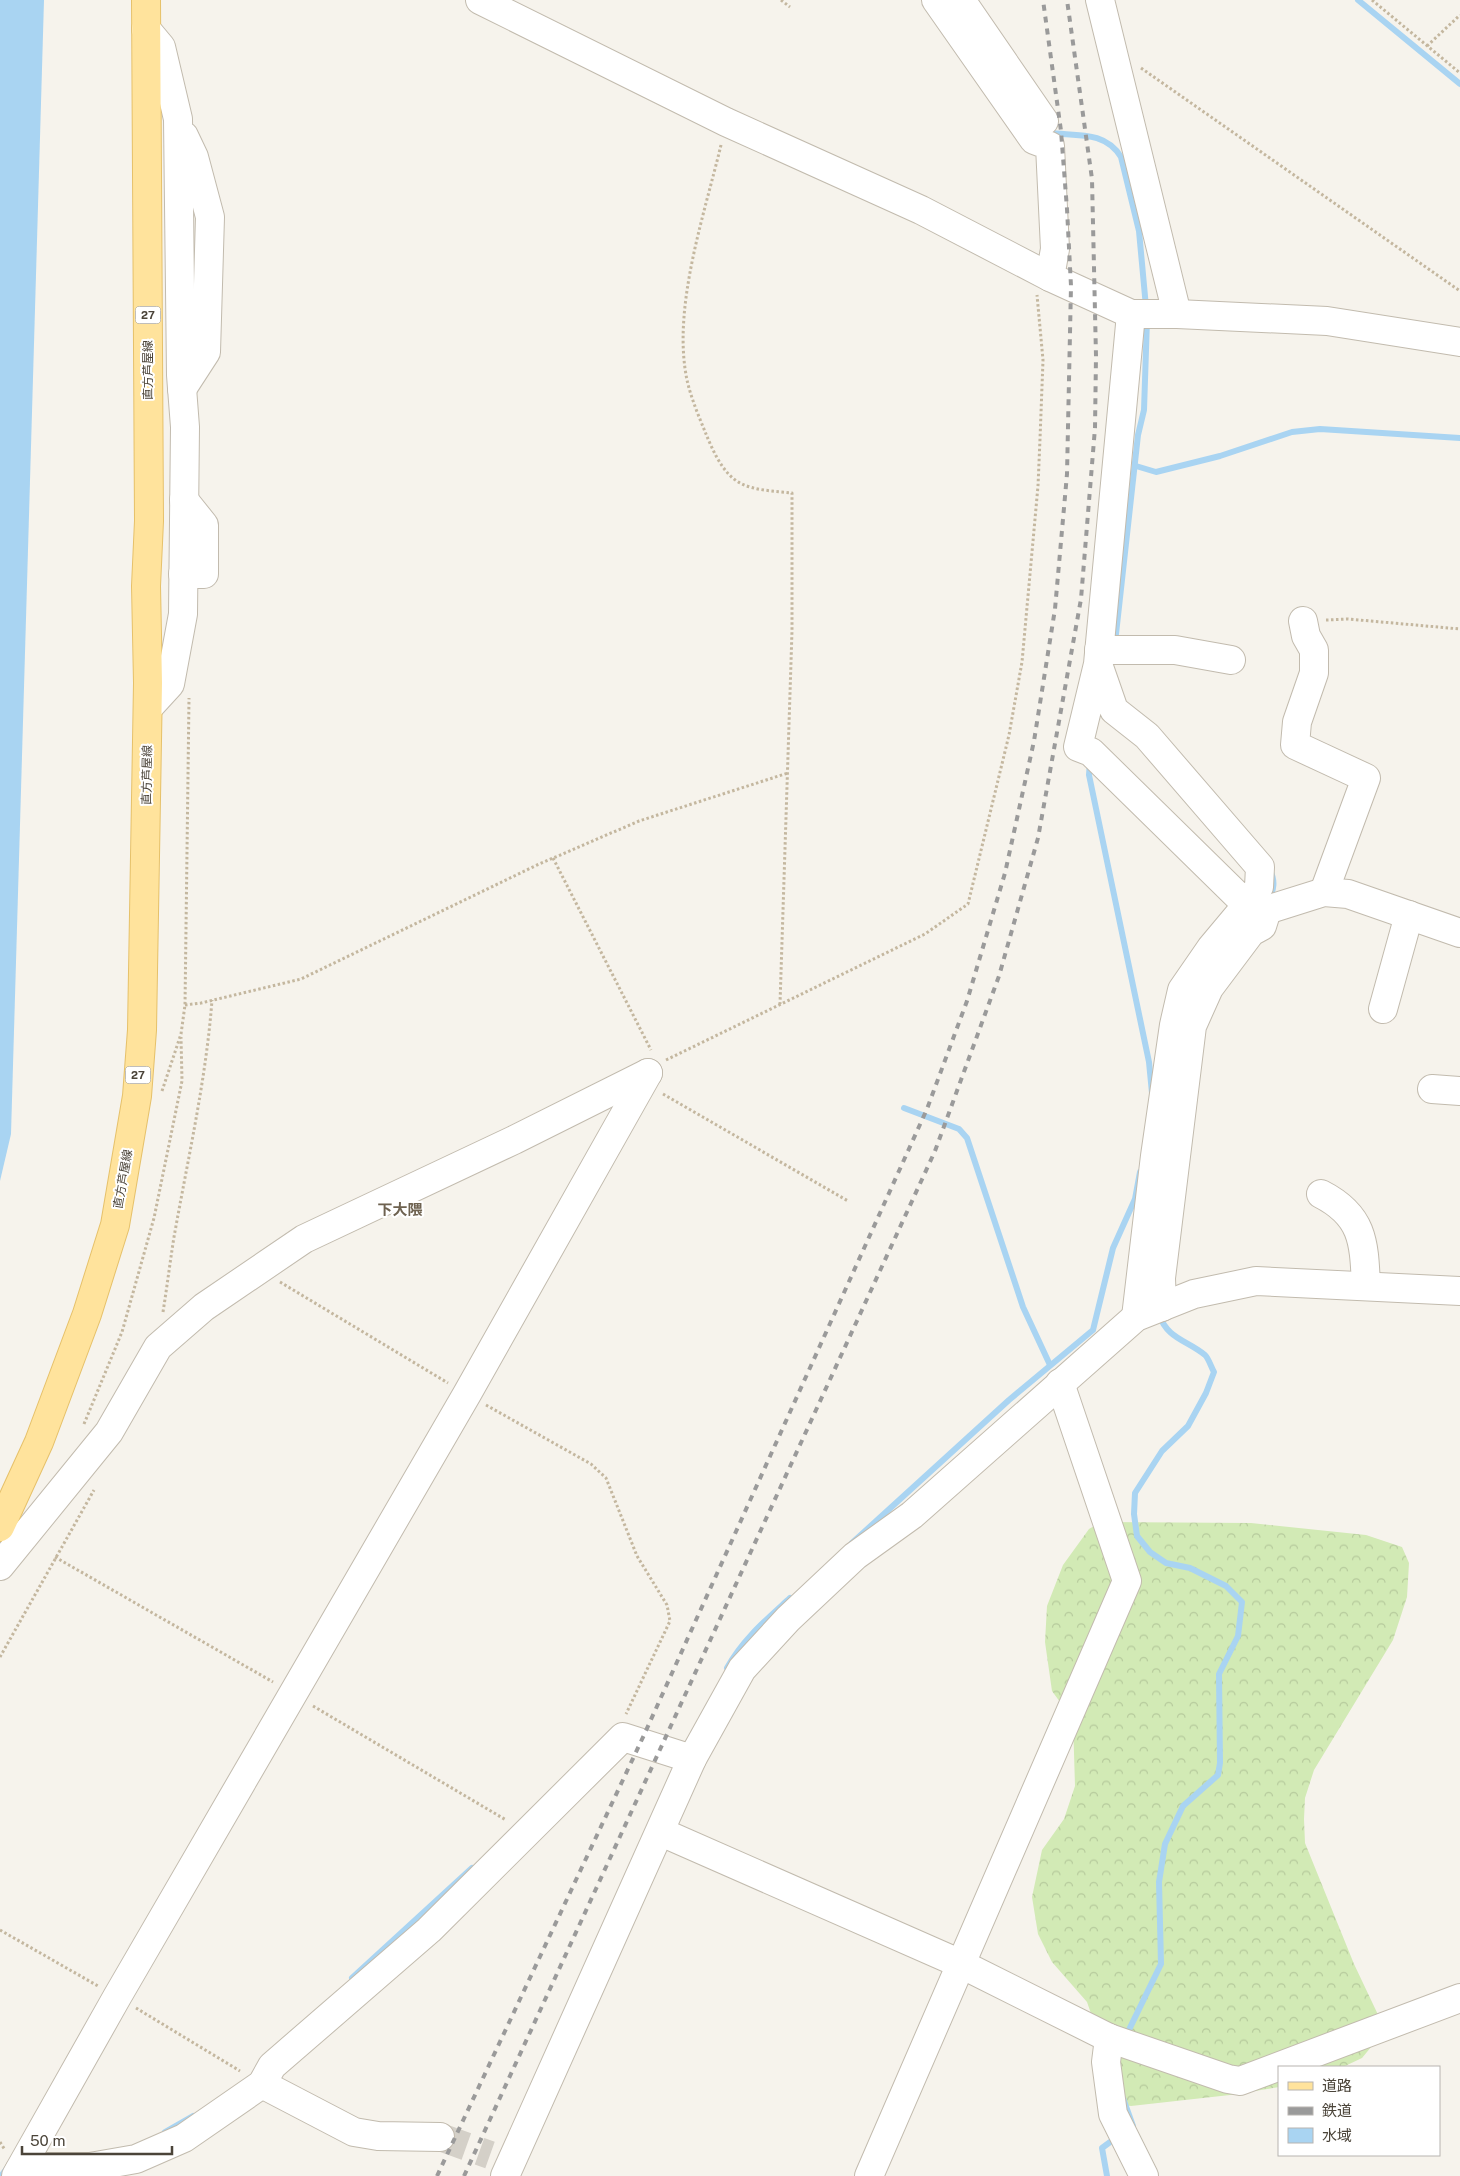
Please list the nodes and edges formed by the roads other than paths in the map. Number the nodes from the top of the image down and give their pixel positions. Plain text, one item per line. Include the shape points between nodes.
1 (146, 0) edge
2 (480, 0) edge
3 (936, 0) edge
4 (961, 0) edge
5 (1100, 0) edge
6 (146, 29) junction
7 (1044, 121) dead end
8 (1040, 271) junction
9 (1152, 314) junction
10 (1460, 342) edge
11 (1303, 621) road end
12 (1099, 657) junction
13 (1231, 660) dead end
14 (148, 708) junction
15 (1324, 892) junction
16 (1257, 908) junction
17 (1409, 915) junction
18 (1460, 933) edge
19 (1383, 1009) dead end
20 (1432, 1089) dead end
21 (1460, 1091) edge
22 (1172, 1106) junction
23 (1322, 1194) dead end
24 (1366, 1286) junction
25 (1460, 1291) edge
26 (1162, 1307) junction
27 (1136, 1317) junction
28 (1060, 1383) junction
29 (0, 1526) edge
30 (0, 1566) edge
31 (692, 1760) junction
32 (660, 1832) junction
33 (962, 1964) junction
34 (1460, 1998) edge
35 (1109, 2038) junction
36 (1280, 2066) edge
37 (1278, 2067) edge
38 (262, 2084) junction
39 (440, 2137) tunnel mouth
40 (502, 2165) edge
41 (18, 2173) edge
42 (869, 2176) edge
43 (1144, 2176) edge

1 - 6 main road, 直方芦屋線 / 27
2 - 8 street via 726,122 921,210
3 - 8 street via 1034,140 1050,146 1055,250
4 - 7 street
5 - 9 street via 1114,59
6 - 14 main road, 直方芦屋線 / 27
6 - 14 street via 161,47 178,123 185,427 183,614 170,684
8 - 9 street
9 - 10 street via 1327,321
9 - 12 street
11 - 15 street via 1306,636 1314,650 1314,673 1297,722 1296,745 1366,778
12 - 13 street via 1176,650
12 - 16 street via 1114,710 1147,736 1260,867
12 - 16 street via 1078,747 1091,752
14 - 29 main road, 直方芦屋線 / 27 via 142,1030 126,1161 114,1224 87,1314 39,1442
15 - 16 street
15 - 17 street via 1348,894
16 - 22 street via 1262,926 1251,932 1209,988 1192,1026
17 - 18 street
17 - 19 street
20 - 21 street
22 - 26 street
22 - 27 street
23 - 24 street via 1333,1200 1360,1230
24 - 25 street
24 - 26 street via 1256,1281 1194,1294
26 - 27 street
27 - 28 street
28 - 31 street via 912,1515 855,1556 788,1619 742,1669
28 - 33 street via 1127,1581
30 - 41 street via 109,1432 158,1348 204,1307 304,1240 650,1073
31 - 32 street
31 - 38 street via 623,1737 429,1930 272,2066
32 - 33 street
32 - 40 street
33 - 35 street
33 - 42 street
34 - 36 street
35 - 37 street via 1228,2079 1240,2081
35 - 43 street via 1106,2062 1113,2114
38 - 39 street via 354,2132 378,2136
38 - 41 street via 184,2138 136,2159 90,2167 47,2167

